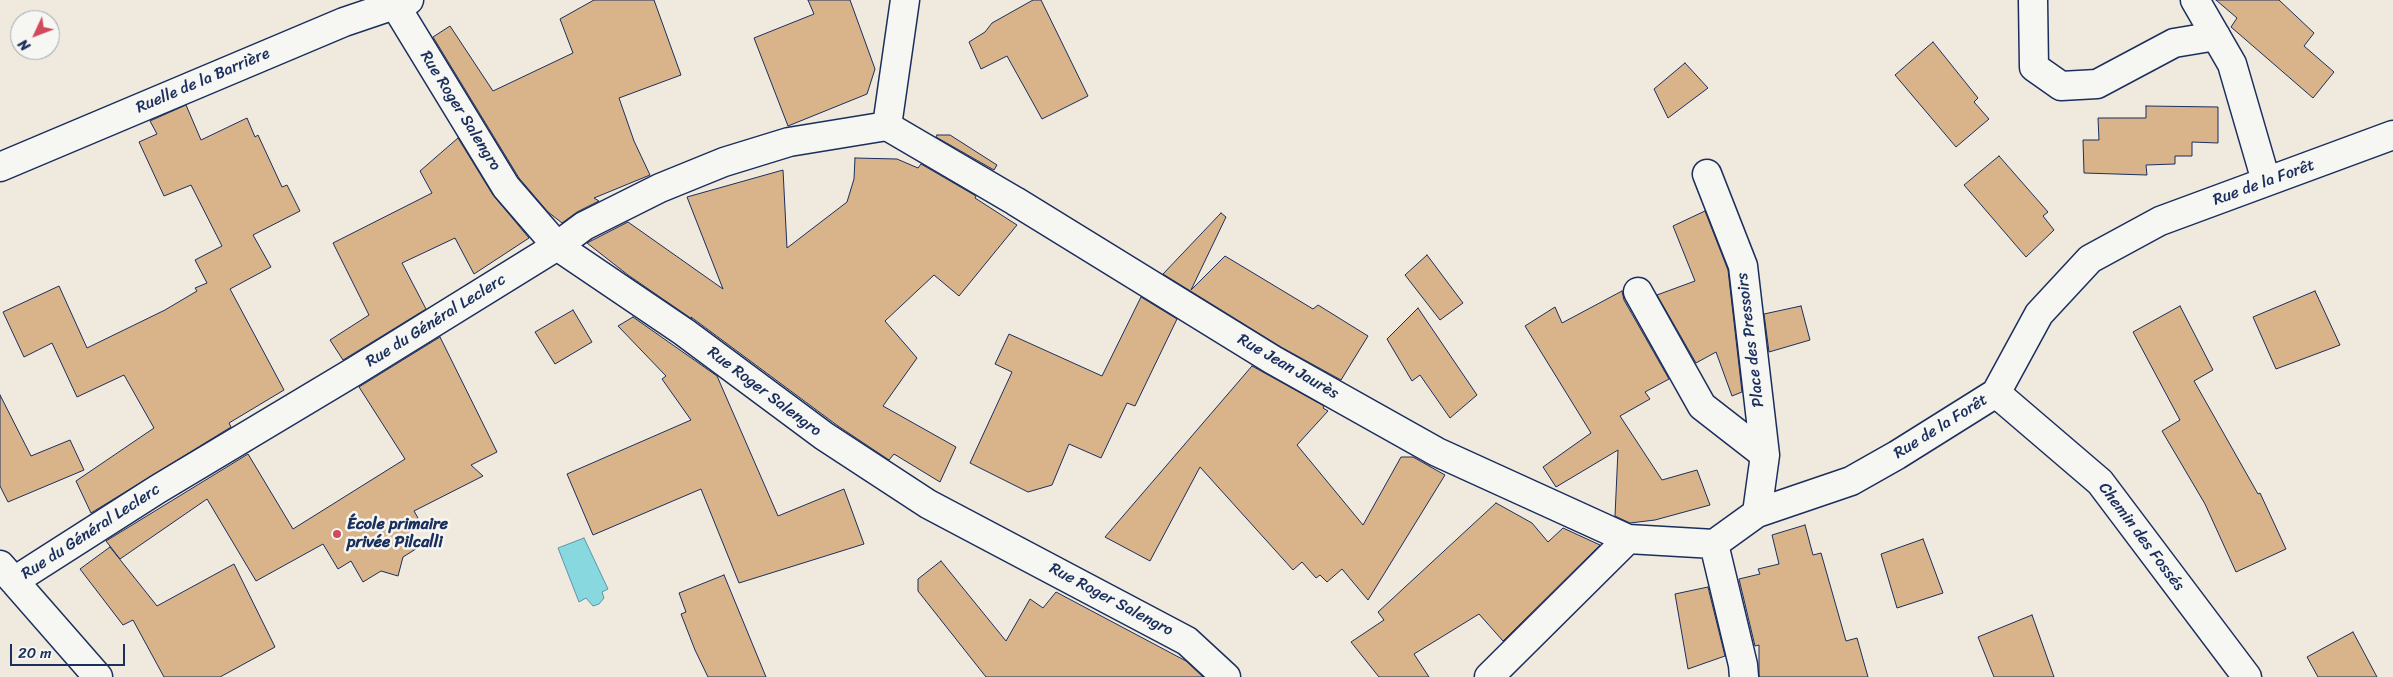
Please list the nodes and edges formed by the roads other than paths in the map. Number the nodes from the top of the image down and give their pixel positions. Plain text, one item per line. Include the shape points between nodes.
1 (905, 0) edge
2 (2033, 0) edge
3 (2195, 0) edge
4 (402, 3) edge
5 (2216, 36) junction
6 (887, 126) junction
7 (2393, 135) edge
8 (0, 167) edge
9 (1707, 174) dead end
10 (2266, 181) junction
11 (557, 246) junction
12 (1638, 292) dead end
13 (1996, 393) junction
14 (1765, 455) junction
15 (1758, 513) junction
16 (1628, 539) junction
17 (1714, 544) junction
18 (7, 573) edge
19 (98, 677) edge
20 (1226, 677) edge
21 (1489, 677) edge
22 (1744, 677) edge
23 (2247, 677) edge

1 - 6 street
2 - 5 street via 2034,67 2061,86 2097,84 2174,43
3 - 5 street
4 - 8 street, Ruelle de la Barrière via 344,22
4 - 11 street, Rue Roger Salengro via 506,187
5 - 10 street via 2232,64
6 - 11 street, Rue du Général Leclerc via 789,142 724,162 660,188 584,226
6 - 16 street, Rue Jean Jaurès via 1273,360 1437,452
7 - 10 street, Rue de la Forêt
9 - 14 street, Place des Pressoirs via 1743,266
10 - 13 street, Rue de la Forêt via 2160,221 2090,259 2039,314
11 - 18 street, Rue du Général Leclerc via 158,489
11 - 20 street, Rue Roger Salengro via 684,332 824,436 928,504 1187,641
12 - 14 street via 1702,406
13 - 15 street, Rue de la Forêt via 1851,481
13 - 23 street, Chemin des Fossés via 2100,482
14 - 15 street, Place des Pressoirs
15 - 17 street, Rue de la Forêt
16 - 17 street, Rue Jean Jaurès
16 - 21 street
17 - 22 street
18 - 19 street

